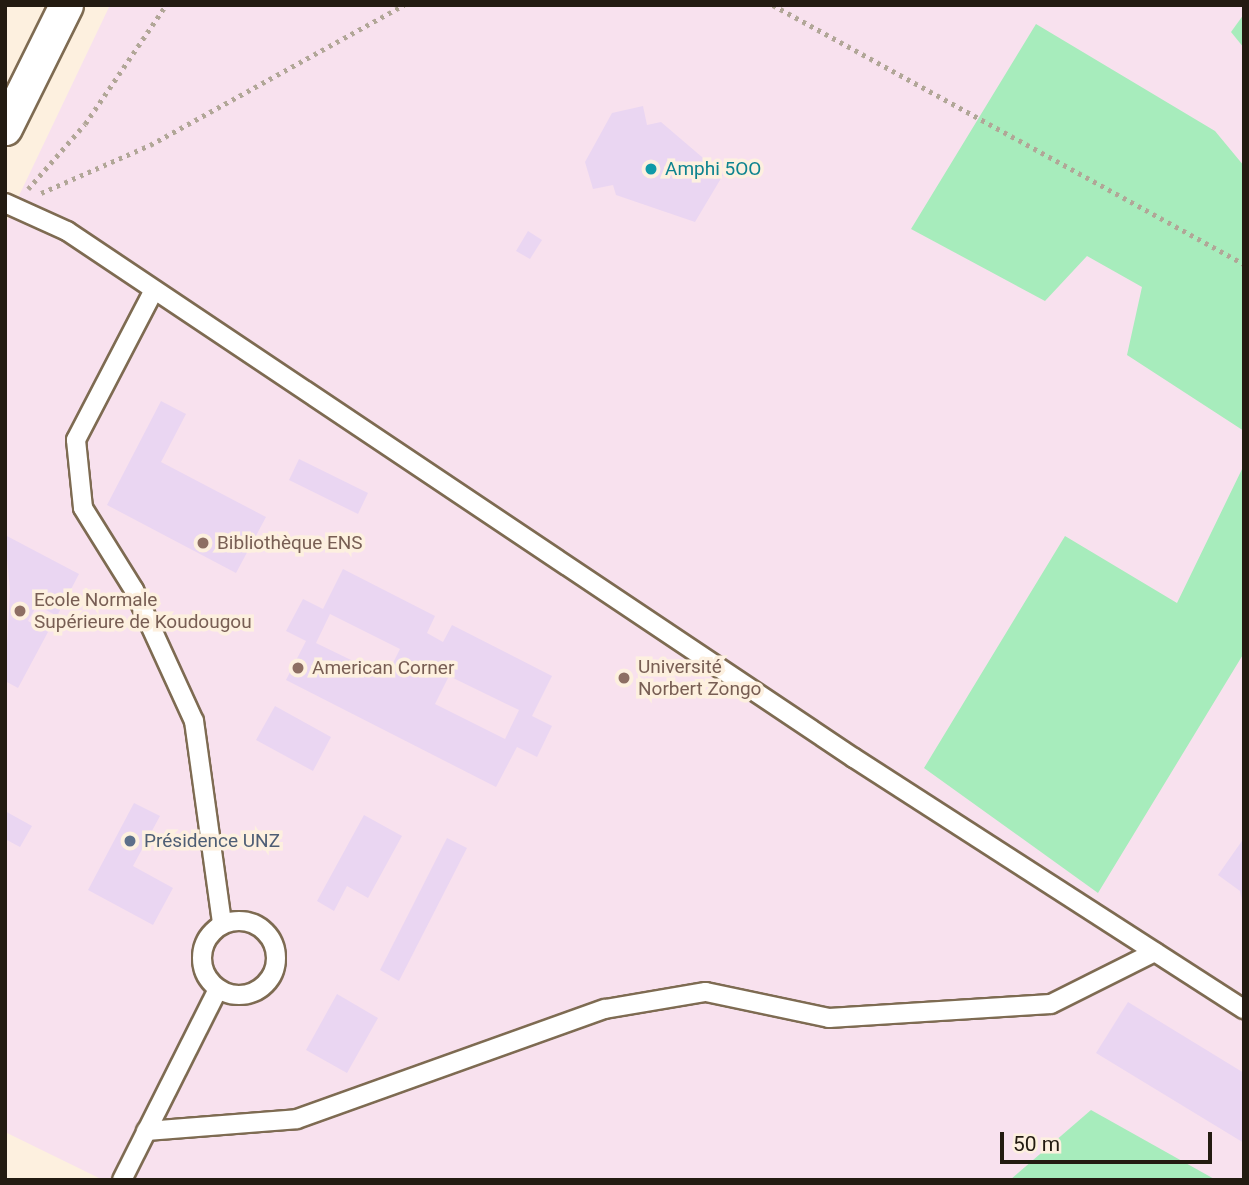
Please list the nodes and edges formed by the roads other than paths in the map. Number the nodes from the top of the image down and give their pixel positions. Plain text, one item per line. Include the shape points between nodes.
1 (66, 5) edge
2 (5, 128) edge
3 (10, 204) edge
4 (153, 290) junction
5 (222, 924) junction
6 (1155, 952) junction
7 (218, 989) junction
8 (1244, 1009) edge
9 (146, 1131) junction
10 (122, 1180) edge

1 - 2 street
3 - 4 lane
4 - 5 lane via 76,440 83,508 134,590 194,721
4 - 6 lane
5 - 7 lane via 202,956
5 - 7 lane via 260,927 277,960 256,992
6 - 8 lane
6 - 9 lane via 1051,1003 829,1018 706,992 617,1007 297,1119
7 - 9 lane
9 - 10 lane

